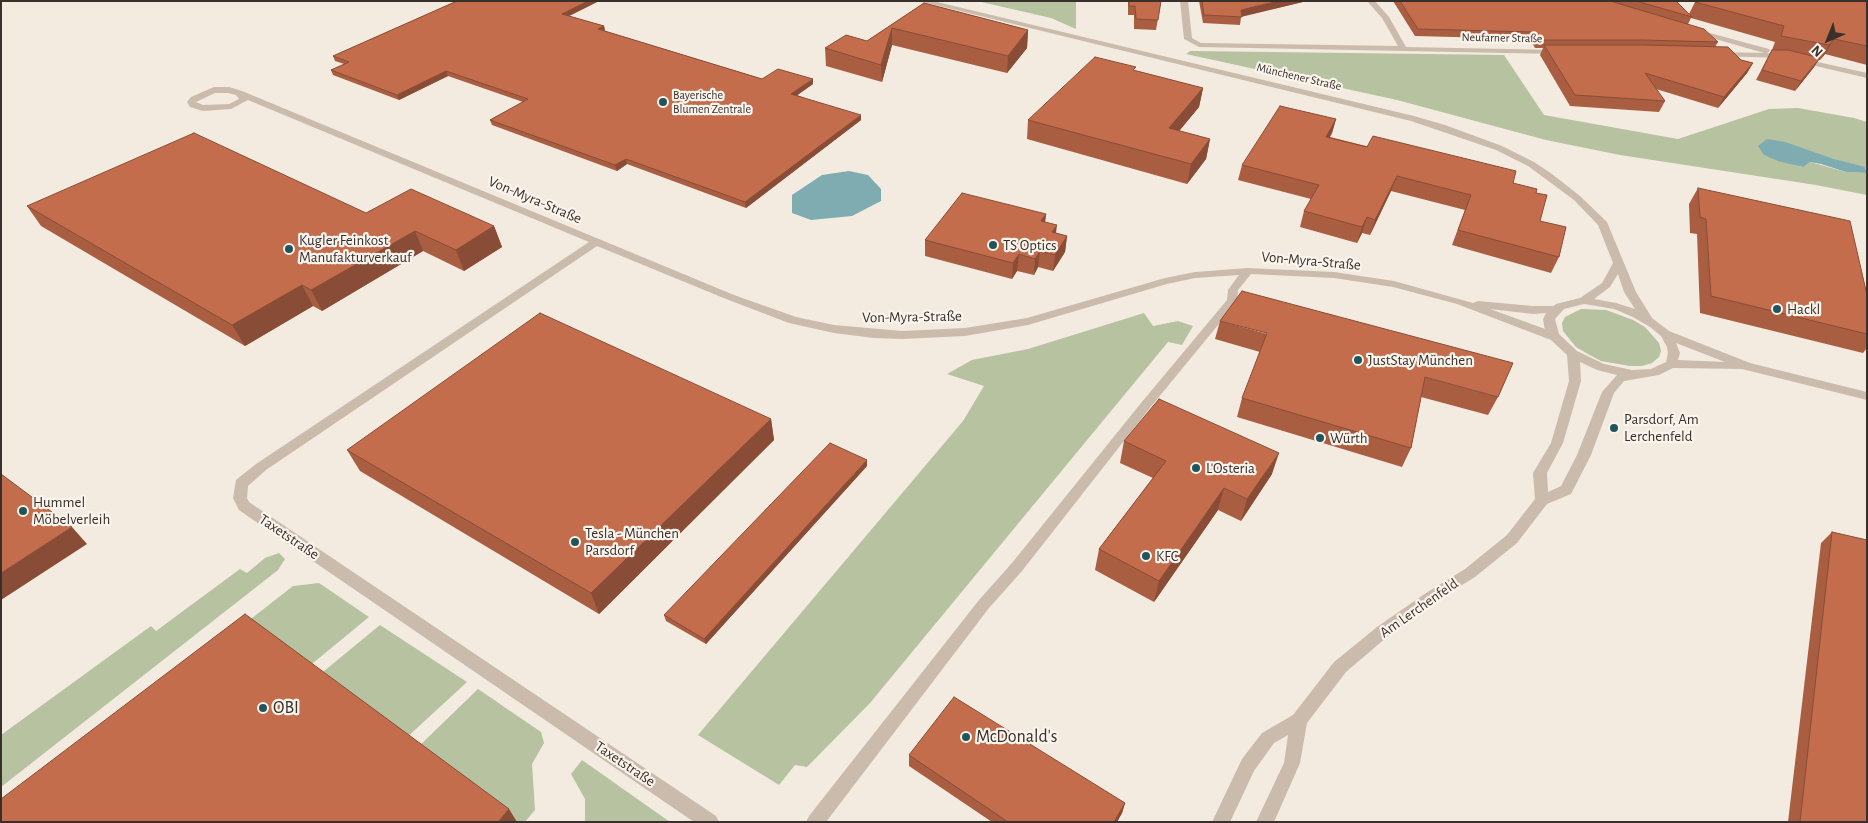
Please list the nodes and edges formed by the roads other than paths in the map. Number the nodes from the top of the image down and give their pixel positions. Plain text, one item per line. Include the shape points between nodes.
1 (923, 1) edge
2 (1184, 1) edge
3 (1371, 1) edge
4 (1685, 28) edge
5 (1404, 49) junction
6 (1565, 52) edge
7 (1713, 54) edge
8 (1782, 56) junction
9 (1867, 76) edge
10 (239, 93) junction
11 (217, 107) junction
12 (276, 107) junction
13 (596, 242) junction
14 (1618, 264) junction
15 (1248, 271) junction
16 (1584, 301) junction
17 (1461, 302) junction
18 (1555, 310) junction
19 (1647, 319) junction
20 (1665, 334) junction
21 (1555, 337) junction
22 (1573, 354) junction
23 (1671, 364) junction
24 (1747, 366) junction
25 (1632, 374) junction
26 (1867, 396) edge
27 (1542, 500) junction
28 (1299, 720) junction
29 (710, 822) edge
30 (815, 822) edge
31 (1221, 822) edge
32 (1265, 822) edge

1 - 14 street, Münchener Straße via 1390,113 1477,139 1531,164 1577,198 1603,224
2 - 5 street, Neufarner Straße via 1188,39 1194,44
3 - 5 street
4 - 8 street
5 - 6 street, Neufarner Straße
7 - 8 street
8 - 9 street
10 - 11 street, Von-Myra-Straße via 244,100
10 - 11 street, Von-Myra-Straße via 214,90 199,95 192,102 196,107
10 - 12 street, Von-Myra-Straße
11 - 12 street, Von-Myra-Straße
12 - 13 street, Von-Myra-Straße
13 - 15 street, Von-Myra-Straße via 793,320 874,334 934,334 1000,326 1028,321 1166,281 1194,275
13 - 29 street, Taxetstraße via 260,467 241,484 240,498 244,506
14 - 16 street via 1606,285
14 - 19 street, Münchener Straße
15 - 17 street, Von-Myra-Straße via 1343,276 1394,284
15 - 30 street via 1233,290 1234,300 984,604
16 - 18 street
16 - 19 street via 1616,306
17 - 18 street, Von-Myra-Straße
17 - 21 street, Von-Myra-Straße
18 - 21 street via 1549,319
19 - 20 street
20 - 23 street via 1674,353
20 - 24 street
21 - 22 street, Am Lerchenfeld
22 - 25 street, Am Lerchenfeld via 1601,367
22 - 27 street via 1575,381 1557,443 1540,474
23 - 24 street
23 - 25 street, Am Lerchenfeld via 1651,373
24 - 26 street
25 - 27 street, Am Lerchenfeld via 1620,378 1608,392 1584,455 1566,490
27 - 28 street, Am Lerchenfeld via 1512,539 1470,573 1382,632 1340,667
28 - 31 street, Am Lerchenfeld via 1268,738 1248,765
28 - 32 street, Am Lerchenfeld via 1292,763

